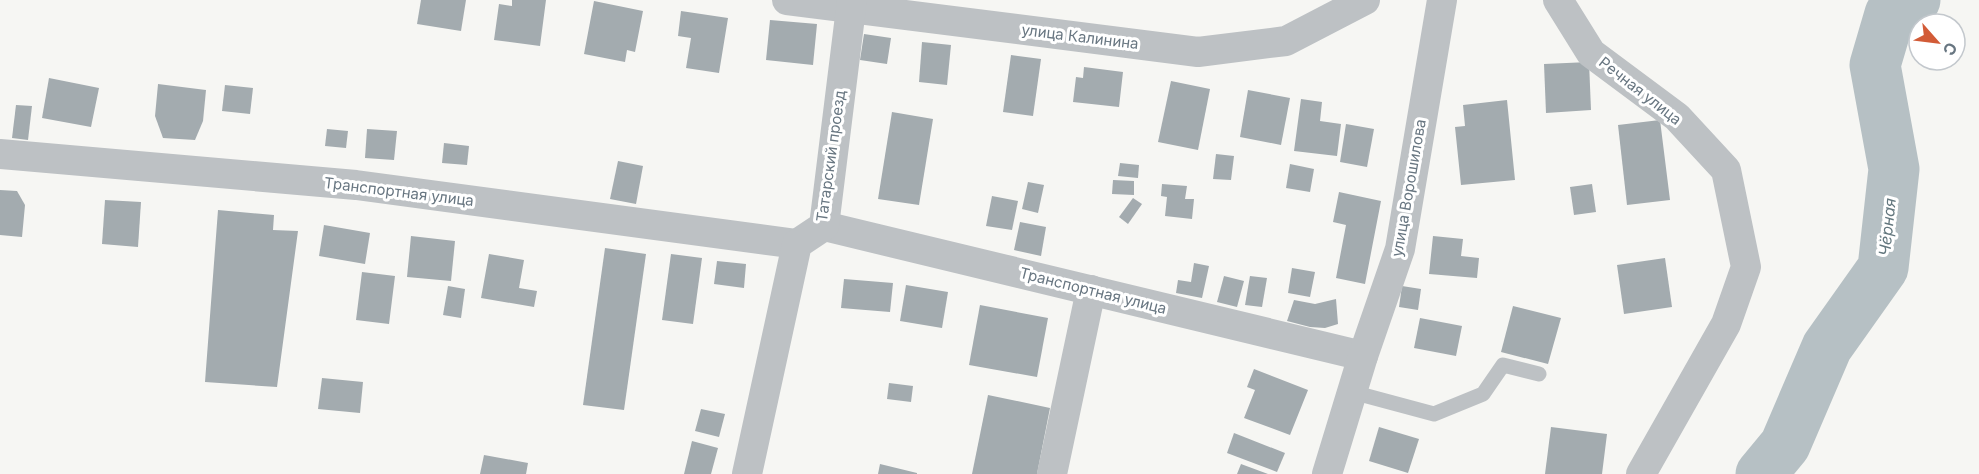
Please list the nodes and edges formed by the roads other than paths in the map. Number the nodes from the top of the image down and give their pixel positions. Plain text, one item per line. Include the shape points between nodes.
1 (787, 0) edge
2 (1365, 0) edge
3 (1442, 0) edge
4 (1558, 0) edge
5 (851, 4) edge
6 (0, 154) edge
7 (824, 226) junction
8 (797, 244) junction
9 (1091, 290) junction
10 (1363, 356) junction
11 (1539, 374) dead end
12 (1352, 392) junction
13 (747, 474) edge
14 (1052, 474) edge
15 (1327, 474) edge
16 (1641, 474) edge

1 - 5 street, улица Калинина
2 - 5 street, улица Калинина via 1286,41 1197,52
3 - 10 street, улица Ворошилова via 1400,249
4 - 16 street, Речная улица via 1591,53 1677,117 1726,170 1746,267 1726,324
5 - 7 street, Татарский проезд
6 - 8 street, Транспортная улица via 356,185
7 - 8 street, Татарский проезд
7 - 9 street, Транспортная улица
8 - 13 street
9 - 10 street, Транспортная улица
9 - 14 street
10 - 12 street, улица Ворошилова
11 - 12 lane via 1503,365 1483,394 1434,414
12 - 15 street, улица Ворошилова

